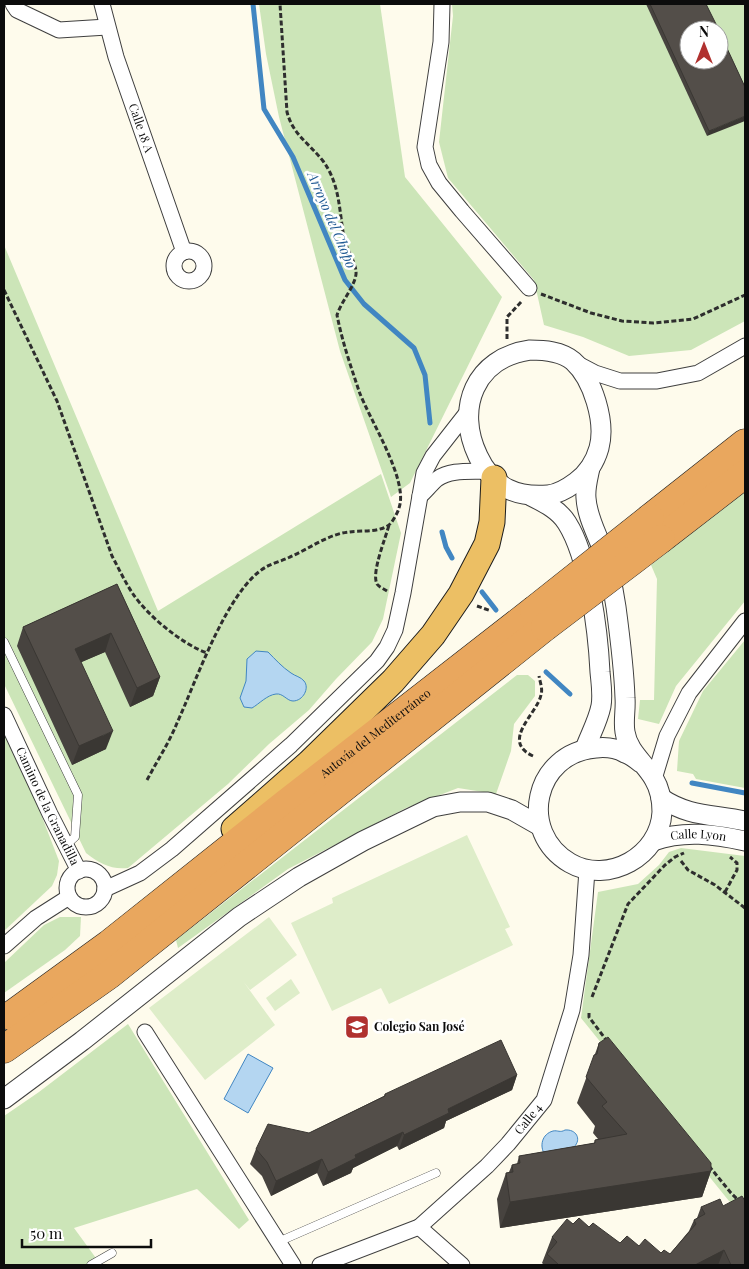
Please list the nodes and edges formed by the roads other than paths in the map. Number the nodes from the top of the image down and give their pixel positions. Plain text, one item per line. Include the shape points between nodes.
1 (13, 4) edge
2 (102, 4) edge
3 (442, 4) edge
4 (107, 27) junction
5 (184, 252) dead end
6 (529, 288) road end
7 (745, 346) edge
8 (573, 361) junction
9 (469, 410) junction
10 (745, 443) edge
11 (590, 468) junction
12 (490, 474) junction
13 (745, 474) edge
14 (530, 495) junction
15 (420, 496) junction
16 (656, 528) junction
17 (540, 619) junction
18 (745, 622) edge
19 (4, 642) edge
20 (4, 714) edge
21 (585, 749) junction
22 (641, 763) junction
23 (654, 779) junction
24 (661, 798) junction
25 (745, 821) edge
26 (540, 826) junction
27 (653, 841) junction
28 (745, 841) edge
29 (66, 845) junction
30 (587, 870) junction
31 (79, 871) junction
32 (104, 889) junction
33 (69, 897) junction
34 (4, 946) edge
35 (7, 1019) edge
36 (145, 1032) dead end
37 (4, 1049) edge
38 (4, 1100) edge
39 (436, 1173) dead end
40 (419, 1227) junction
41 (278, 1242) junction
42 (112, 1253) dead end
43 (91, 1265) edge
44 (292, 1265) edge
45 (320, 1265) edge
46 (462, 1265) edge

1 - 4 street via 16,10 59,30
2 - 4 street, Calle 18 A
3 - 6 street via 441,42 425,147 429,166 439,183
4 - 5 street, Calle 18 A
7 - 8 street via 698,372 657,381 620,381
8 - 9 street via 564,355 542,350 505,356 480,378 470,398
8 - 11 street via 587,378 599,416 599,449
9 - 12 street via 472,442
9 - 15 street via 428,465
10 - 16 highway, Autovía del Mediterráneo
11 - 14 street via 583,477 561,491 551,495
11 - 22 street via 586,500 609,568 616,608 625,697 625,732
12 - 14 street via 507,489
12 - 15 street via 458,472 446,475
12 - 35 highway via 492,522 487,544 433,635 393,681 272,796 87,945
13 - 16 highway, Autovía del Mediterráneo
14 - 21 street via 553,507 567,523 586,578 595,624 601,705
15 - 32 street via 394,630 377,661 298,738 172,850 140,873
16 - 17 highway, Autovía del Mediterráneo, bridge
17 - 35 highway, Autovía del Mediterráneo via 286,804 117,938
17 - 37 highway, Autovía del Mediterráneo via 109,975
18 - 23 street via 689,693 667,736
19 - 29 lane via 78,795 75,837
20 - 29 street, Camino de la Granadilla
21 - 22 street via 605,747 624,752
21 - 26 street via 559,763 542,787 538,806
22 - 23 street
23 - 24 street
24 - 25 street, Calle Lyon via 686,811
24 - 27 street via 661,820
26 - 30 street via 557,854
26 - 38 street via 512,810 488,802 460,802 433,807 363,841 299,877 239,918
27 - 28 street, Calle Lyon via 670,835 703,833
27 - 30 street via 625,866
29 - 31 street, Camino de la Granadilla
30 - 40 street, Calle 4 via 572,1010 544,1100 487,1166
31 - 32 street via 97,873
31 - 33 street via 70,879
32 - 33 street via 100,900 90,907 78,905
33 - 34 street via 36,918
36 - 41 street
39 - 41 lane
40 - 45 street, Calle 4
40 - 46 street
41 - 44 street
42 - 43 lane

